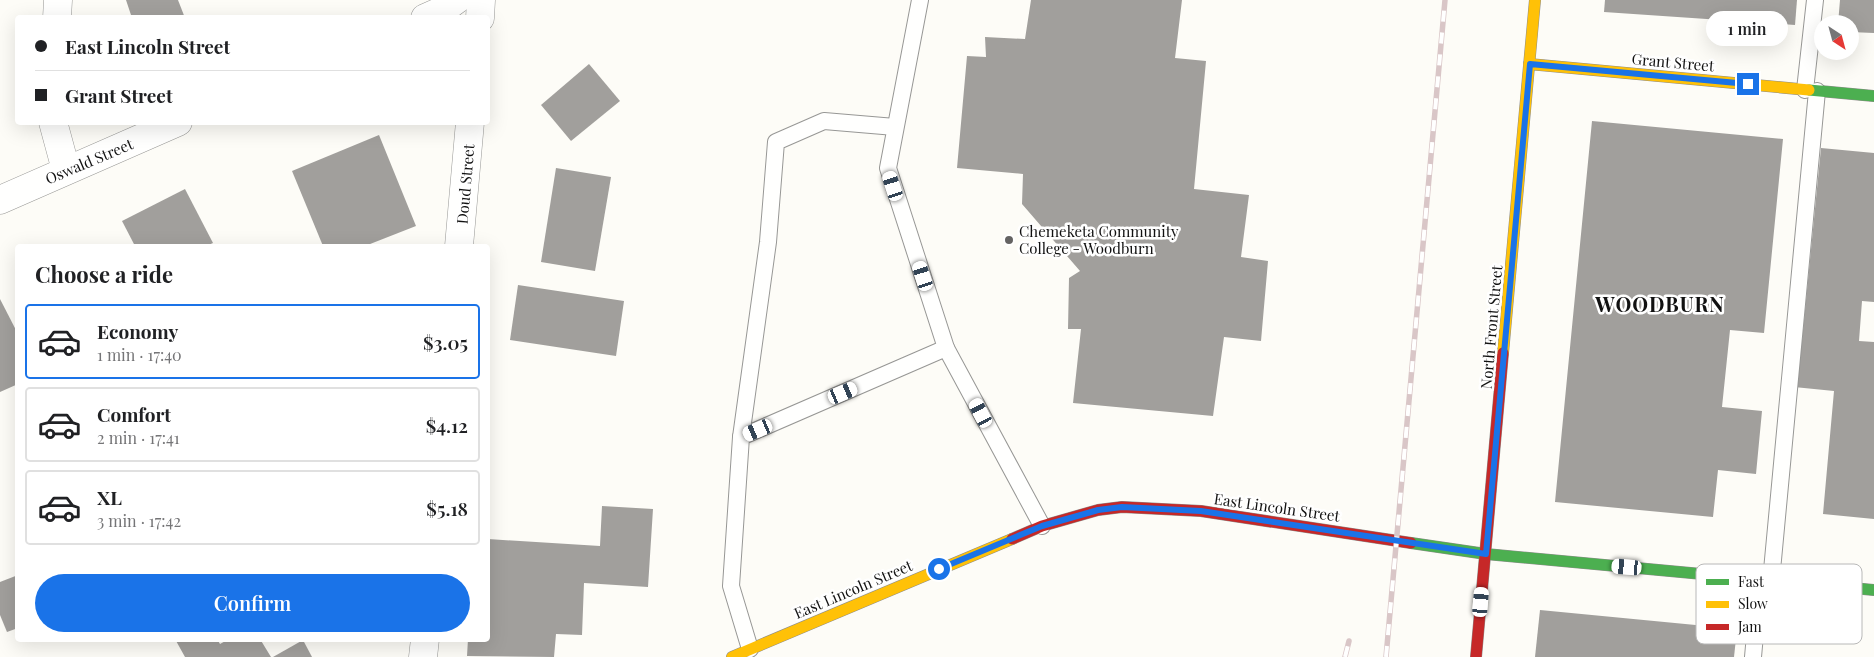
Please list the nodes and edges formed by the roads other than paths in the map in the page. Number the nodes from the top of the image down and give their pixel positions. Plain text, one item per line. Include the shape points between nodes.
1 (58, 0) edge
2 (456, 0) edge
3 (481, 0) edge
4 (920, 0) edge
5 (1535, 0) edge
6 (1815, 0) edge
7 (57, 15) edge
8 (432, 15) edge
9 (480, 15) edge
10 (1530, 64) junction
11 (1811, 90) junction
12 (1874, 96) edge
13 (54, 125) edge
14 (171, 125) edge
15 (470, 125) edge
16 (895, 127) junction
17 (66, 170) junction
18 (0, 200) edge
19 (460, 244) edge
20 (946, 348) junction
21 (741, 437) junction
22 (1042, 526) junction
23 (1486, 554) junction
24 (1767, 564) edge
25 (1696, 574) edge
26 (425, 642) edge
27 (1755, 644) edge
28 (750, 649) junction
29 (423, 657) edge
30 (732, 657) edge
31 (1476, 657) edge
32 (1753, 657) edge

1 - 7 street
2 - 8 street
3 - 9 street
4 - 16 lane
5 - 10 street, North Front Street
6 - 11 lane
10 - 11 street, Grant Street
10 - 23 street, North Front Street
11 - 12 street, Grant Street
11 - 24 lane
13 - 17 street
14 - 17 street, Oswald Street
15 - 19 street, Doud Street
16 - 20 lane via 888,168
16 - 21 lane via 824,121 776,142 768,242
17 - 18 street, Oswald Street
20 - 21 lane
20 - 22 lane
21 - 28 lane via 731,586
22 - 23 street, East Lincoln Street via 1098,510 1122,507 1201,511
22 - 28 street, East Lincoln Street
23 - 25 street, East Lincoln Street
23 - 31 street, North Front Street
26 - 29 street
27 - 32 lane
28 - 30 street, East Lincoln Street

